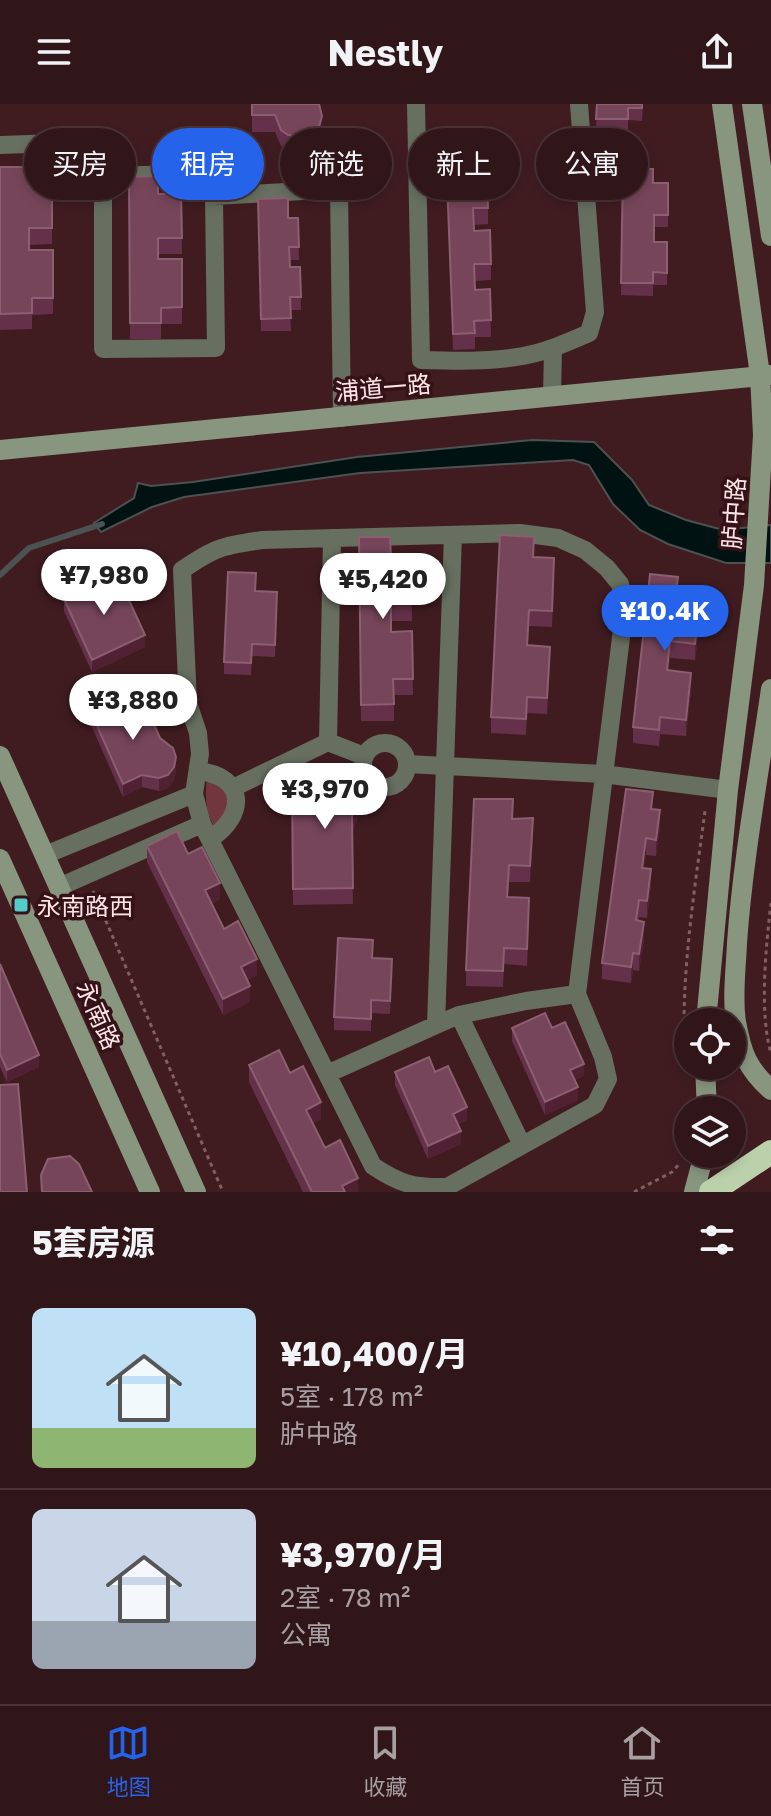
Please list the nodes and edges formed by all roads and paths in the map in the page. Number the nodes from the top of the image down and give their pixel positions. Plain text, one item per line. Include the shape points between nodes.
1 (416, 104) edge
2 (579, 104) edge
3 (722, 104) edge
4 (752, 104) edge
5 (24, 144) edge
6 (0, 145) edge
7 (264, 193) edge
8 (103, 200) edge
9 (214, 200) edge
10 (771, 236) edge
11 (553, 348) junction
12 (766, 375) edge
13 (552, 396) junction
14 (342, 418) junction
15 (0, 450) edge
16 (453, 535) junction
17 (332, 538) junction
18 (771, 689) edge
19 (328, 742) junction
20 (0, 756) edge
21 (364, 756) junction
22 (407, 764) junction
23 (445, 766) junction
24 (198, 771) junction
25 (603, 774) junction
26 (233, 788) junction
27 (728, 790) junction
28 (194, 794) junction
29 (206, 831) junction
30 (45, 855) junction
31 (0, 859) edge
32 (86, 875) junction
33 (59, 887) junction
34 (771, 903) edge
35 (577, 994) junction
36 (707, 1008) edge
37 (459, 1015) junction
38 (436, 1025) junction
39 (771, 1053) edge
40 (327, 1074) junction
41 (771, 1090) edge
42 (522, 1145) junction
43 (771, 1152) edge
44 (677, 1168) edge
45 (695, 1168) edge
46 (150, 1192) edge
47 (196, 1192) edge
48 (223, 1192) edge
49 (634, 1192) edge
50 (694, 1192) edge
51 (711, 1192) edge

1 - 11 street via 421,360 523,357
2 - 11 street via 595,312 589,333
3 - 12 street, 胪中路
4 - 10 street
5 - 6 street
7 - 14 street via 339,189
8 - 9 street via 103,349 216,348
11 - 13 street
12 - 13 street, 浦道一路
12 - 27 street, 胪中路 via 754,585
13 - 14 street, 浦道一路
14 - 15 street, 浦道一路
16 - 17 street
16 - 23 street
16 - 25 street via 558,538 585,550 620,584 625,605
17 - 19 street
17 - 24 street via 225,545 182,570 188,703 198,733
18 - 41 street via 735,975 736,1019 744,1053 753,1074
19 - 21 street
19 - 26 street
20 - 30 street
21 - 22 street via 373,745 388,743 401,750
21 - 22 street via 366,778 377,786 398,783
22 - 23 street
23 - 25 street
23 - 38 street
24 - 26 street via 219,775
24 - 28 street
25 - 27 street
25 - 35 street
26 - 29 street via 234,813 223,831
27 - 36 street, 胪中路
28 - 29 street
28 - 30 street
29 - 32 street
29 - 40 street
30 - 33 street
31 - 46 street, 永南路
32 - 33 street
32 - 48 path
33 - 47 street
34 - 39 path via 766,1015
35 - 37 street
35 - 42 street via 608,1079 595,1105
37 - 38 street
37 - 42 street
38 - 40 street
40 - 42 street via 373,1166 396,1181 421,1188 447,1187
43 - 51 highway
44 - 49 path
45 - 50 street

